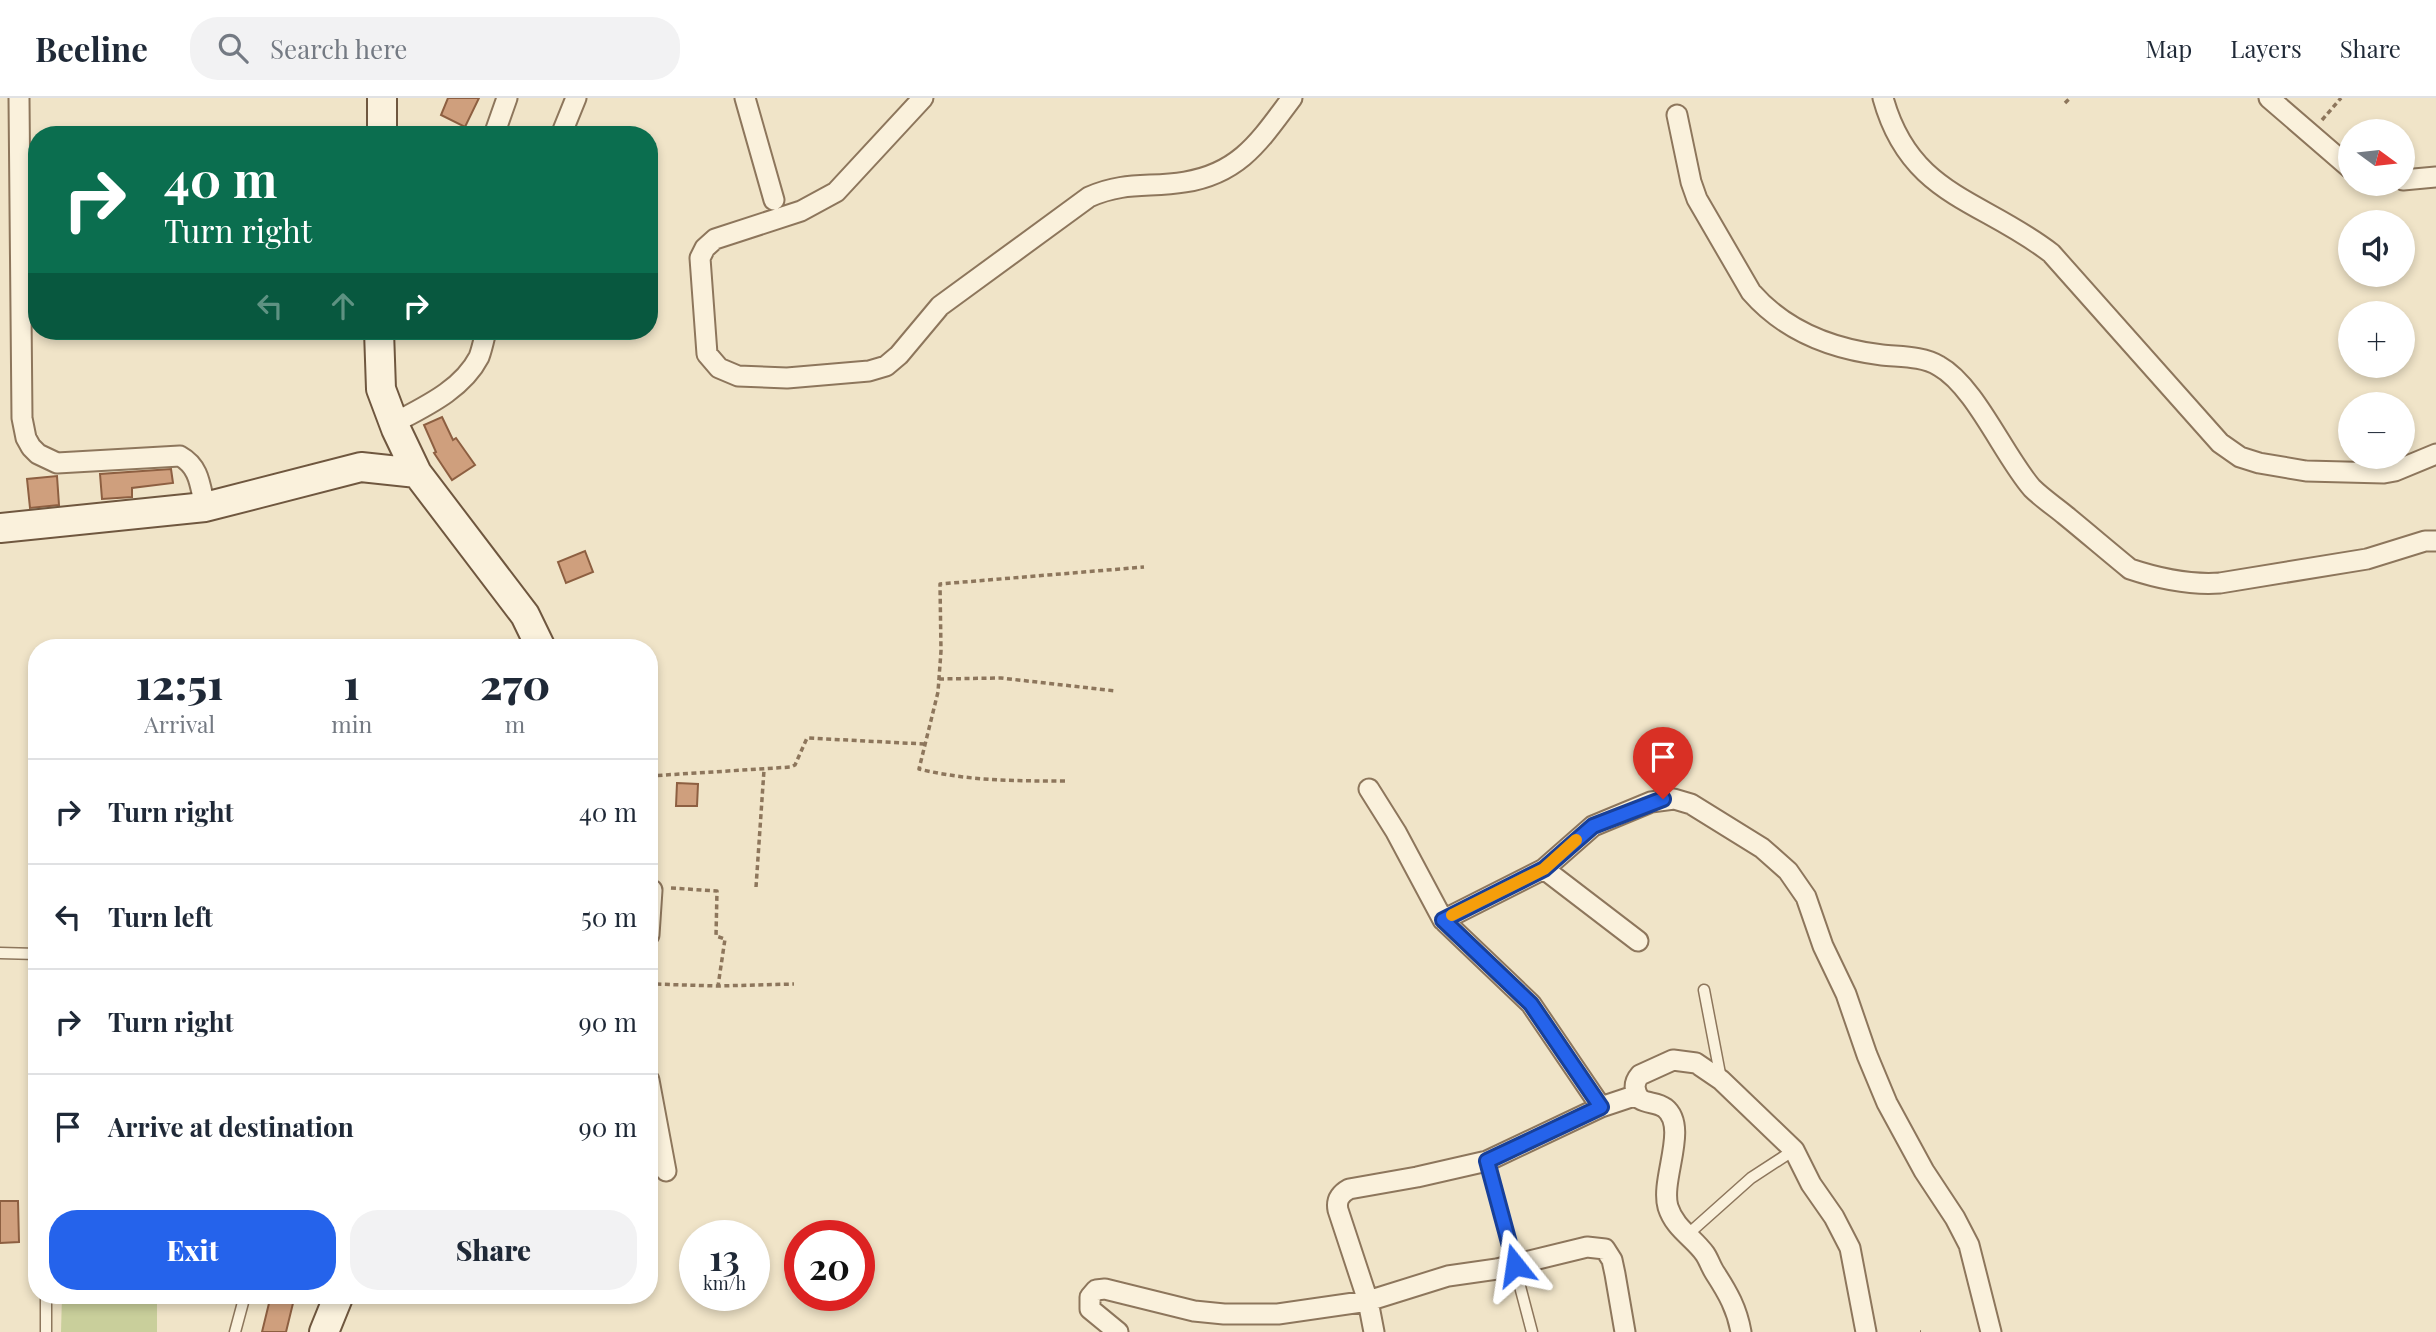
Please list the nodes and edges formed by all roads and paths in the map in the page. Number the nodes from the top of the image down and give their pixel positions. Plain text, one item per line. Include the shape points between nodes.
1 (19, 98) edge
2 (382, 98) edge
3 (507, 98) edge
4 (576, 98) edge
5 (745, 98) edge
6 (923, 98) edge
7 (1292, 98) edge
8 (1883, 98) edge
9 (2070, 98) edge
10 (2269, 98) edge
11 (2341, 98) edge
12 (2065, 103) dead end
13 (1676, 115) dead end
14 (382, 126) edge
15 (497, 126) edge
16 (565, 126) edge
17 (2316, 127) dead end
18 (2338, 158) edge
19 (2436, 177) edge
20 (2415, 179) edge
21 (774, 200) dead end
22 (379, 340) edge
23 (484, 340) edge
24 (395, 426) junction
25 (2436, 454) edge
26 (361, 467) junction
27 (417, 473) junction
28 (205, 507) junction
29 (0, 528) edge
30 (2436, 541) edge
31 (1144, 567) dead end
32 (537, 639) edge
33 (939, 679) junction
34 (1116, 691) dead end
35 (924, 744) junction
36 (764, 769) junction
37 (658, 775) edge
38 (1065, 782) dead end
39 (1369, 789) dead end
40 (1544, 869) junction
41 (756, 887) dead end
42 (670, 888) dead end
43 (1443, 920) junction
44 (1638, 941) dead end
45 (0, 953) edge
46 (28, 954) edge
47 (658, 984) edge
48 (794, 984) dead end
49 (718, 986) junction
50 (1704, 990) dead end
51 (1721, 1080) junction
52 (1637, 1095) junction
53 (1601, 1107) junction
54 (658, 1128) edge
55 (1794, 1150) junction
56 (1487, 1161) junction
57 (666, 1171) dead end
58 (1686, 1236) junction
59 (1515, 1265) junction
60 (1368, 1301) junction
61 (47, 1304) edge
62 (243, 1304) edge
63 (335, 1304) edge
64 (46, 1332) edge
65 (235, 1332) edge
66 (324, 1332) edge
67 (1118, 1332) edge
68 (1374, 1332) edge
69 (1532, 1332) edge
70 (1625, 1332) edge
71 (1741, 1332) edge
72 (1866, 1332) edge
73 (1991, 1332) edge

1 - 28 street via 22,418 26,438 38,454 57,463 180,456 198,473
2 - 14 street
3 - 15 street
4 - 16 street
5 - 21 street
6 - 7 street via 836,192 801,211 715,239 705,248 700,258 707,354 719,368 738,376 787,378 886,366 940,306 1089,197 1127,185 1184,182 1231,167 1257,144
8 - 25 street via 1902,145 1922,170 1943,189 2023,232 2051,253 2220,443 2240,457 2284,468 2367,474 2396,471
9 - 12 path
10 - 18 street
11 - 17 path
13 - 30 street via 1697,199 1760,302 1780,320 1813,338 1855,352 1939,365 1970,397 2031,486 2130,569 2220,583 2367,559
19 - 20 street
22 - 24 street via 381,389
23 - 24 street via 479,357 465,376
24 - 26 street
24 - 27 street
26 - 27 street
26 - 28 street
27 - 32 street via 525,615
28 - 29 street
31 - 33 path via 940,583
33 - 34 path via 1001,678
33 - 35 path
35 - 36 path via 807,738 795,765
35 - 38 path via 919,769 987,781
36 - 37 path
36 - 41 path
39 - 43 street
40 - 43 street
40 - 44 street
40 - 73 street via 1593,826 1651,802 1674,799 1699,807 1788,871 1806,897 1887,1103 1969,1245
42 - 49 path via 717,891 716,936 725,939
43 - 53 street via 1531,1004
45 - 46 lane
47 - 49 path
48 - 49 path
50 - 51 lane
51 - 52 street via 1696,1063 1673,1060 1640,1075 1635,1084
51 - 55 street
52 - 53 street
52 - 58 street via 1662,1106 1673,1118 1667,1204
53 - 56 street
54 - 57 street
55 - 58 lane via 1751,1178
55 - 72 street via 1850,1248
56 - 59 lane
56 - 60 street via 1344,1192 1338,1210
58 - 71 street via 1705,1254 1725,1287 1737,1310
59 - 60 street via 1448,1276
59 - 69 lane
59 - 70 street via 1587,1247 1605,1249 1612,1261
60 - 67 street via 1278,1314 1224,1314 1096,1290 1090,1297 1090,1309
60 - 68 street
61 - 64 lane
62 - 65 lane
63 - 66 street

